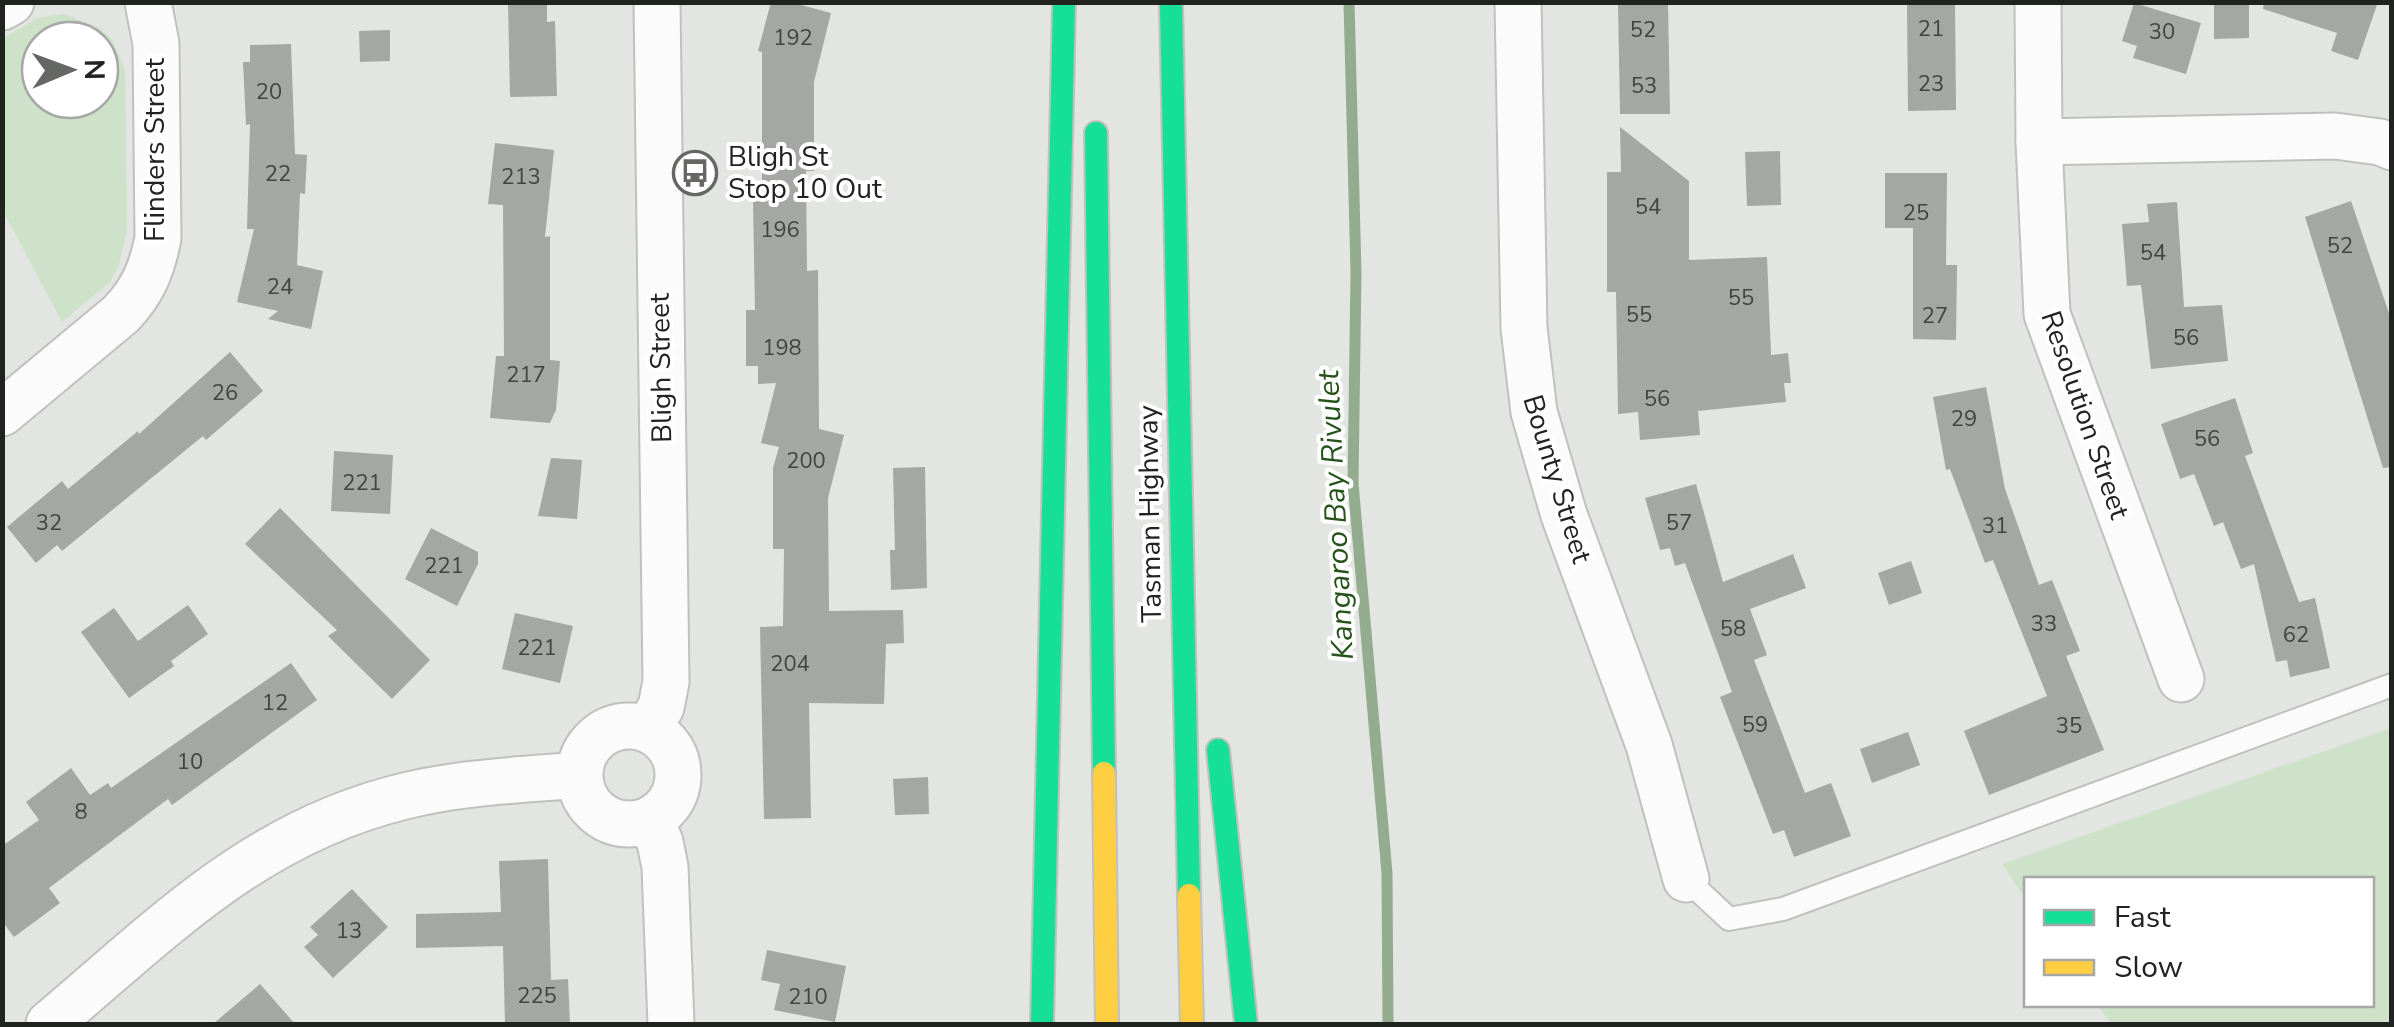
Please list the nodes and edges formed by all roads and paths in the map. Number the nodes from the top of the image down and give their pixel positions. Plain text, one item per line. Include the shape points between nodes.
1 (11, 2) edge
2 (148, 2) edge
3 (657, 2) edge
4 (1064, 2) edge
5 (1172, 2) edge
6 (1518, 2) edge
7 (2038, 2) edge
8 (2, 7) edge
9 (1096, 118) dead end
10 (2039, 142) junction
11 (2392, 147) edge
12 (1175, 289) junction
13 (2, 413) edge
14 (1208, 639) dead end
15 (2180, 679) dead end
16 (2392, 685) edge
17 (648, 729) junction
18 (1216, 736) dead end
19 (580, 774) junction
20 (650, 820) junction
21 (1686, 879) joint
22 (49, 1024) edge
23 (671, 1024) edge
24 (1042, 1024) edge
25 (1107, 1024) edge
26 (1192, 1024) edge
27 (1246, 1024) edge

1 - 8 street
2 - 13 street, Flinders Street via 156,44 153,263 121,314
3 - 17 street, Bligh Street via 666,682
4 - 24 highway
5 - 12 highway, Tasman Highway
6 - 21 street, Bounty Street via 1524,328 1534,412 1649,746
7 - 10 street, Resolution Street
9 - 25 highway, Tasman Highway
10 - 11 street via 2336,136
10 - 15 street, Resolution Street via 2047,314
12 - 14 highway
12 - 26 highway, Tasman Highway
16 - 21 lane via 1783,909 1729,920
17 - 19 street via 616,727 601,734 582,758
17 - 20 street via 662,737 678,766 673,798
18 - 27 highway
19 - 20 street via 587,802 608,820
19 - 22 street via 404,796 287,839 200,897
20 - 23 street via 665,867

